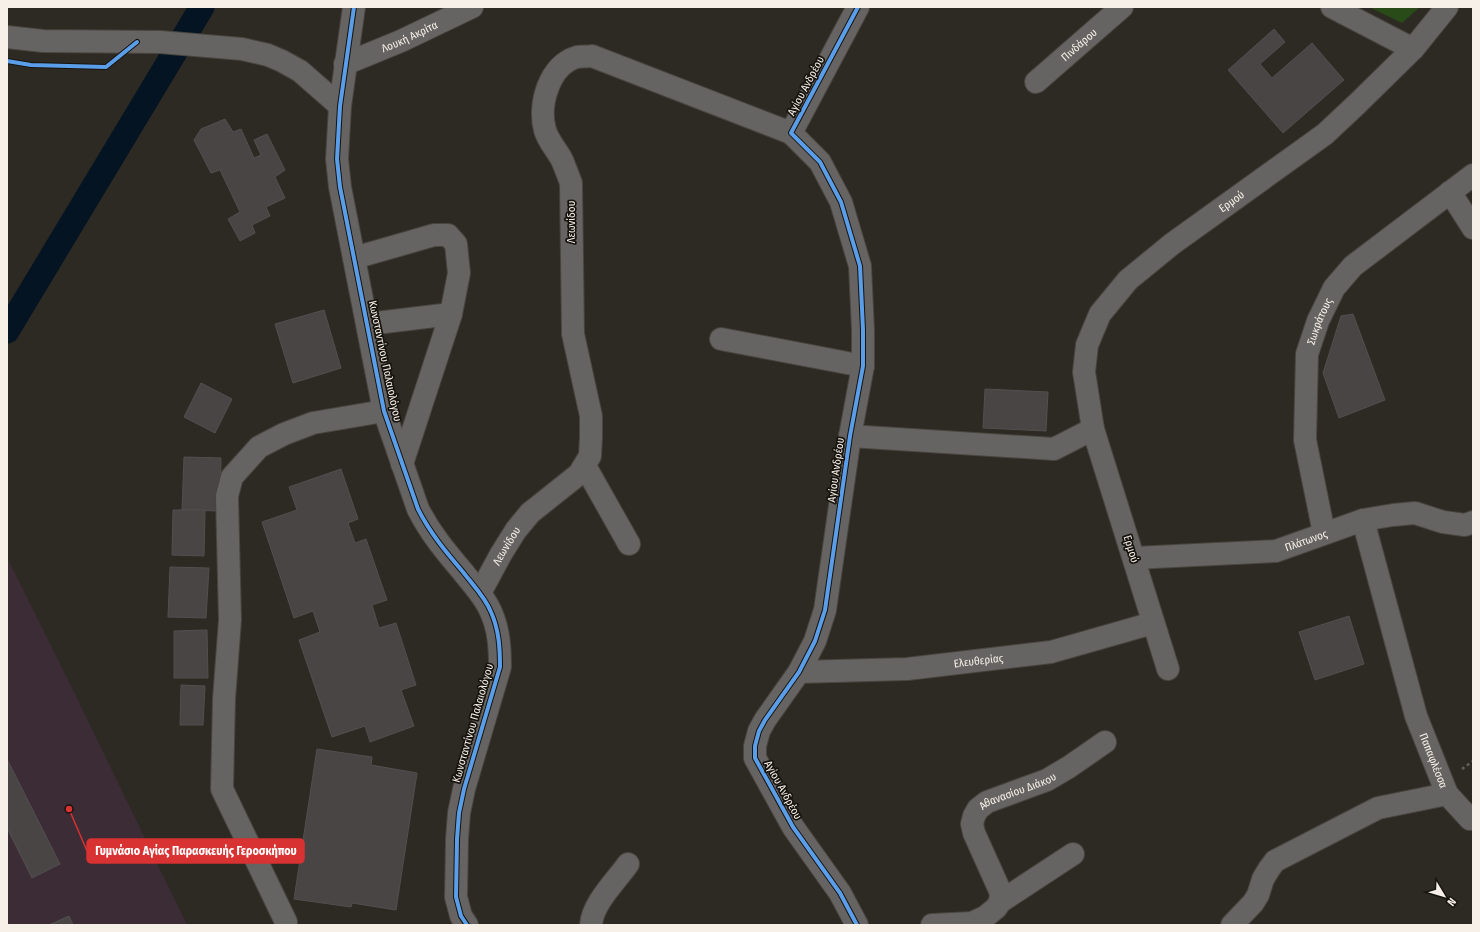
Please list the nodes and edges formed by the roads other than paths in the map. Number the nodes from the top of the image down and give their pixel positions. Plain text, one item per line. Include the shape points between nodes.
1 (354, 7) edge
2 (472, 7) edge
3 (858, 7) edge
4 (1122, 7) edge
5 (1332, 7) edge
6 (1448, 7) edge
7 (7, 38) edge
8 (1413, 49) junction
9 (345, 64) junction
10 (1036, 82) dead end
11 (340, 106) junction
12 (791, 134) junction
13 (1473, 175) edge
14 (1450, 192) junction
15 (1473, 228) edge
16 (354, 258) junction
17 (450, 314) junction
18 (368, 324) junction
19 (721, 339) dead end
20 (863, 366) junction
21 (384, 411) junction
22 (1093, 429) junction
23 (850, 436) junction
24 (402, 464) junction
25 (585, 466) junction
26 (1363, 520) junction
27 (1473, 522) edge
28 (1324, 533) junction
29 (629, 544) dead end
30 (1134, 558) junction
31 (480, 593) junction
32 (1153, 623) junction
33 (1168, 669) dead end
34 (799, 672) junction
35 (1106, 742) dead end
36 (1447, 794) junction
37 (1473, 818) edge
38 (1073, 854) dead end
39 (628, 864) dead end
40 (1000, 902) junction
41 (286, 922) dead end
42 (467, 925) edge
43 (591, 925) edge
44 (857, 925) edge
45 (932, 925) edge
46 (1232, 925) edge

1 - 9 street, Κωνσταντίνου Παλαιολόγου
2 - 9 street, Λουκή Ακρίτα via 401,42
3 - 12 street, Αγίου Ανδρέου
4 - 10 street, Πινδάρου
5 - 8 street
6 - 8 street, Ερμού
7 - 11 street via 43,41 167,42 242,49 268,55 300,71
8 - 22 street, Ερμού via 1325,134 1172,244 1128,280 1100,314 1087,345 1084,372
9 - 11 street, Κωνσταντίνου Παλαιολόγου
11 - 16 street, Κωνσταντίνου Παλαιολόγου via 337,159
12 - 20 street, Αγίου Ανδρέου via 820,162 841,202 860,266
12 - 25 street, Λεωνίδου via 592,56 577,58 563,64 551,80 544,96 542,113 546,132 571,183 573,334 591,416 590,456
13 - 14 street, Σωκράτους
14 - 15 street
14 - 28 street, Σωκράτους via 1353,266 1334,288 1318,321 1308,354 1305,440
16 - 17 street via 434,235 448,234 456,244 458,273
16 - 18 street, Κωνσταντίνου Παλαιολόγου
17 - 18 street
17 - 24 street
18 - 21 street, Κωνσταντίνου Παλαιολόγου
19 - 20 street
20 - 23 street, Αγίου Ανδρέου
21 - 24 street, Κωνσταντίνου Παλαιολόγου
21 - 41 street via 313,423 259,447 232,477 228,496 230,620 224,699 222,789
22 - 23 street via 1054,449
22 - 30 street, Ερμού
23 - 34 street, Αγίου Ανδρέου via 825,610 815,641
24 - 31 street, Κωνσταντίνου Παλαιολόγου via 424,523
25 - 29 street
25 - 31 street, Λεωνίδου via 579,474 530,513 501,554
26 - 27 street, Πλάτωνος via 1415,514 1443,522 1465,525
26 - 28 street, Πλάτωνος
26 - 36 street, Παπαφλέσσα via 1416,716
28 - 30 street, Πλάτωνος via 1276,551
30 - 32 street, Ερμού
31 - 42 street, Κωνσταντίνου Παλαιολόγου via 491,612 497,633 500,667 464,790 460,813 456,897 461,916
32 - 33 street, Ερμού
32 - 34 street, Ελευθερίας via 1051,652 907,669
34 - 44 street, Αγίου Ανδρέου via 759,731 755,758 793,827 840,894
35 - 40 street, Αθανασίου Διάκου via 1047,780 987,802 978,809 972,824 974,833 1001,893
36 - 37 street via 1470,819
36 - 46 street, Παπαφλέσσα via 1378,808 1275,861 1263,879 1253,903
38 - 40 street
39 - 43 street via 596,906
40 - 45 street via 985,917 972,923

